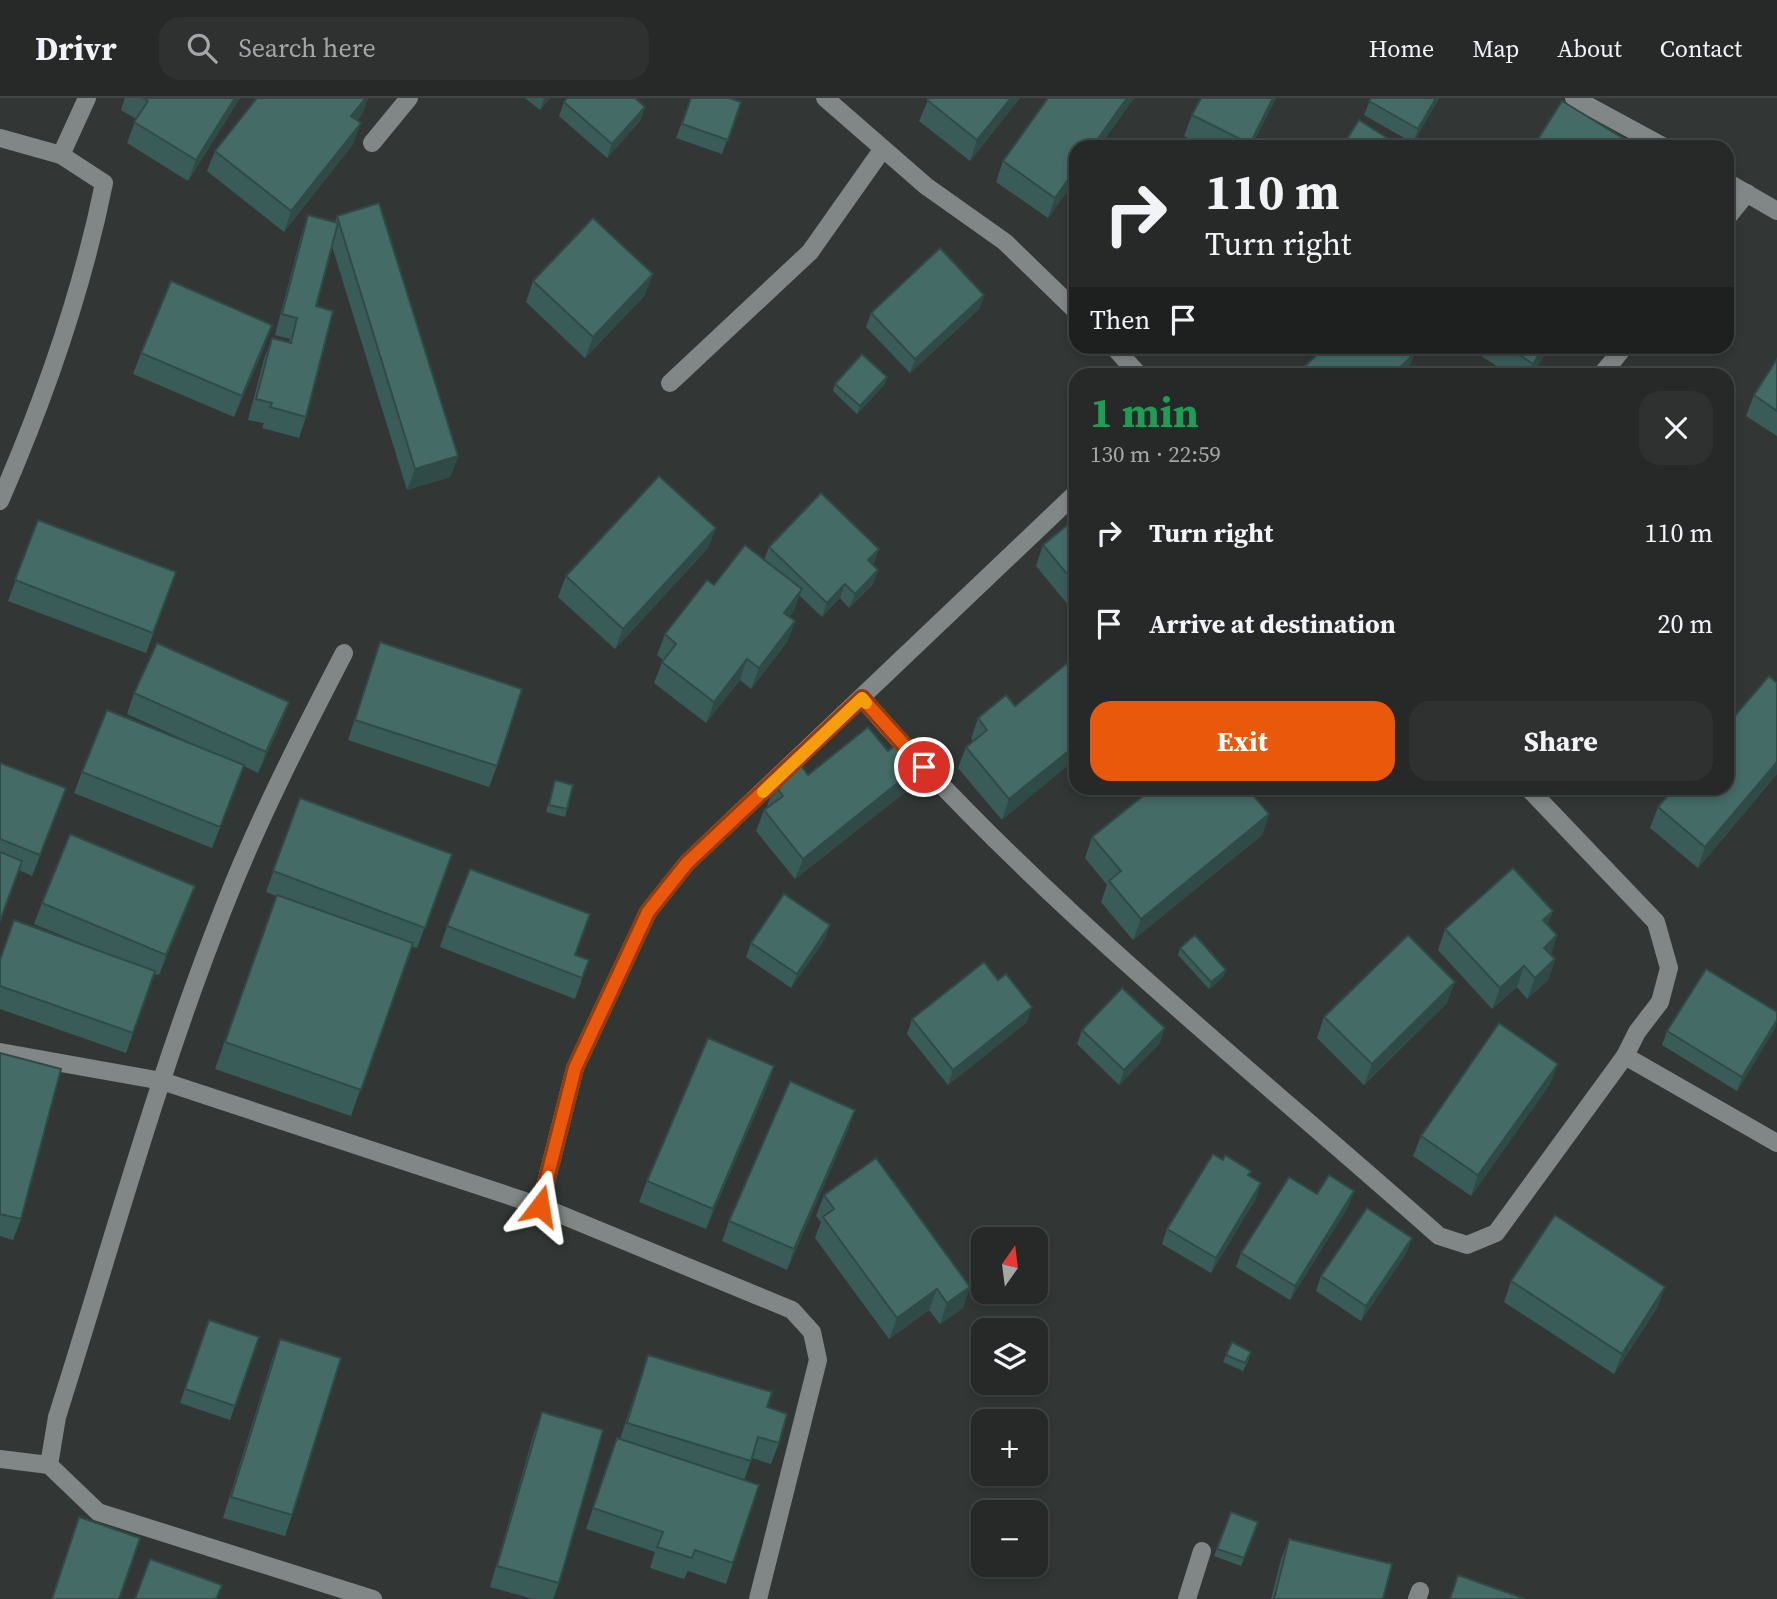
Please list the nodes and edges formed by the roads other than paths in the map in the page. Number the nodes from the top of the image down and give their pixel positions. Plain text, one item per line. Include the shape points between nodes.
1 (87, 98) edge
2 (409, 98) edge
3 (824, 98) edge
4 (1574, 98) edge
5 (0, 138) edge
6 (1651, 140) edge
7 (372, 143) dead end
8 (882, 150) junction
9 (61, 155) junction
10 (1734, 186) edge
11 (1748, 193) junction
12 (1734, 210) edge
13 (1777, 211) edge
14 (1069, 304) edge
15 (1120, 354) edge
16 (1618, 354) edge
17 (1133, 368) edge
18 (1607, 368) edge
19 (670, 383) dead end
20 (1069, 500) edge
21 (0, 502) edge
22 (344, 653) dead end
23 (862, 698) junction
24 (1535, 795) edge
25 (0, 1052) edge
26 (1625, 1056) junction
27 (162, 1081) junction
28 (1777, 1143) edge
29 (540, 1206) junction
30 (0, 1459) edge
31 (49, 1465) junction
32 (1202, 1551) dead end
33 (373, 1599) edge
34 (758, 1599) edge
35 (1187, 1599) edge

1 - 9 street
2 - 7 street
3 - 8 street
4 - 6 street
5 - 9 street
8 - 14 street via 1005,242
8 - 19 street via 810,252
9 - 21 street via 104,183 79,284
10 - 11 street
11 - 12 street
11 - 13 street
15 - 17 street
16 - 18 street
20 - 23 street
22 - 27 street via 300,737 224,907
23 - 26 street via 1002,847 1439,1236 1467,1245 1496,1233
23 - 29 street via 687,863 648,912 575,1068
24 - 26 street via 1656,922 1669,968 1660,1002
25 - 27 street
26 - 28 street
27 - 29 street
27 - 31 street via 57,1416
29 - 34 street via 792,1310 812,1332 818,1360
30 - 31 street
31 - 33 street via 98,1513
32 - 35 street

